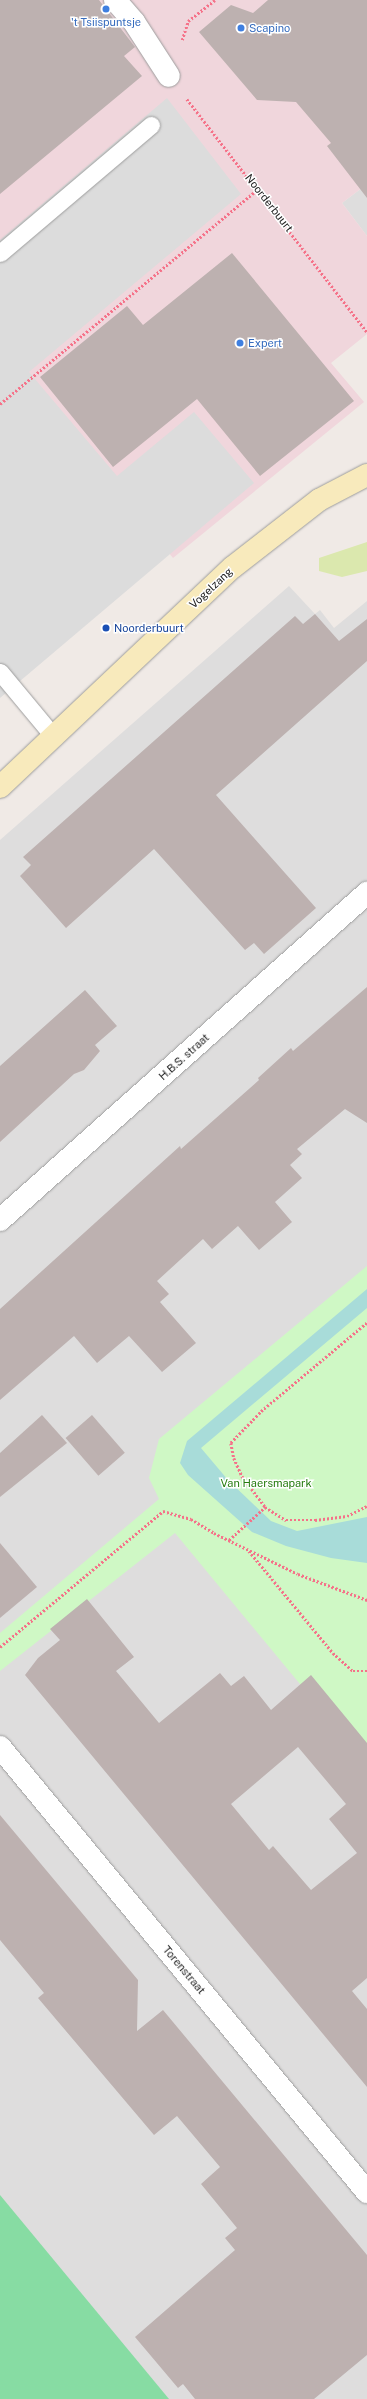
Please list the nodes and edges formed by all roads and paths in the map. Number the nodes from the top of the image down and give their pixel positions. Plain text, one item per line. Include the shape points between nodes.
1 (116, 0) edge
2 (215, 0) edge
3 (169, 76) junction
4 (151, 125) dead end
5 (258, 189) junction
6 (0, 253) edge
7 (367, 332) edge
8 (0, 404) edge
9 (367, 475) edge
10 (0, 672) edge
11 (54, 737) junction
12 (0, 787) edge
13 (367, 893) edge
14 (0, 1220) edge
15 (367, 1322) edge
16 (367, 1506) edge
17 (265, 1507) junction
18 (229, 1540) junction
19 (247, 1549) junction
20 (367, 1600) edge
21 (0, 1647) edge
22 (367, 1671) edge
23 (0, 1747) edge
24 (367, 2192) edge

1 - 3 street via 134,22
2 - 3 path via 188,21
3 - 5 path, Noorderbuurt
4 - 6 lane
5 - 7 path, Noorderbuurt
5 - 8 path
9 - 11 street, Vogelzang via 319,500 233,567
10 - 11 lane
11 - 12 street, Vogelzang
13 - 14 street, H.B.S. straat
15 - 17 path via 263,1410 231,1443 242,1476
16 - 17 path via 347,1516 315,1520 286,1520
17 - 18 path
18 - 19 path
18 - 21 path via 191,1519 163,1510
19 - 20 path via 298,1574
19 - 22 path via 333,1653 353,1671
23 - 24 street, Torenstraat

